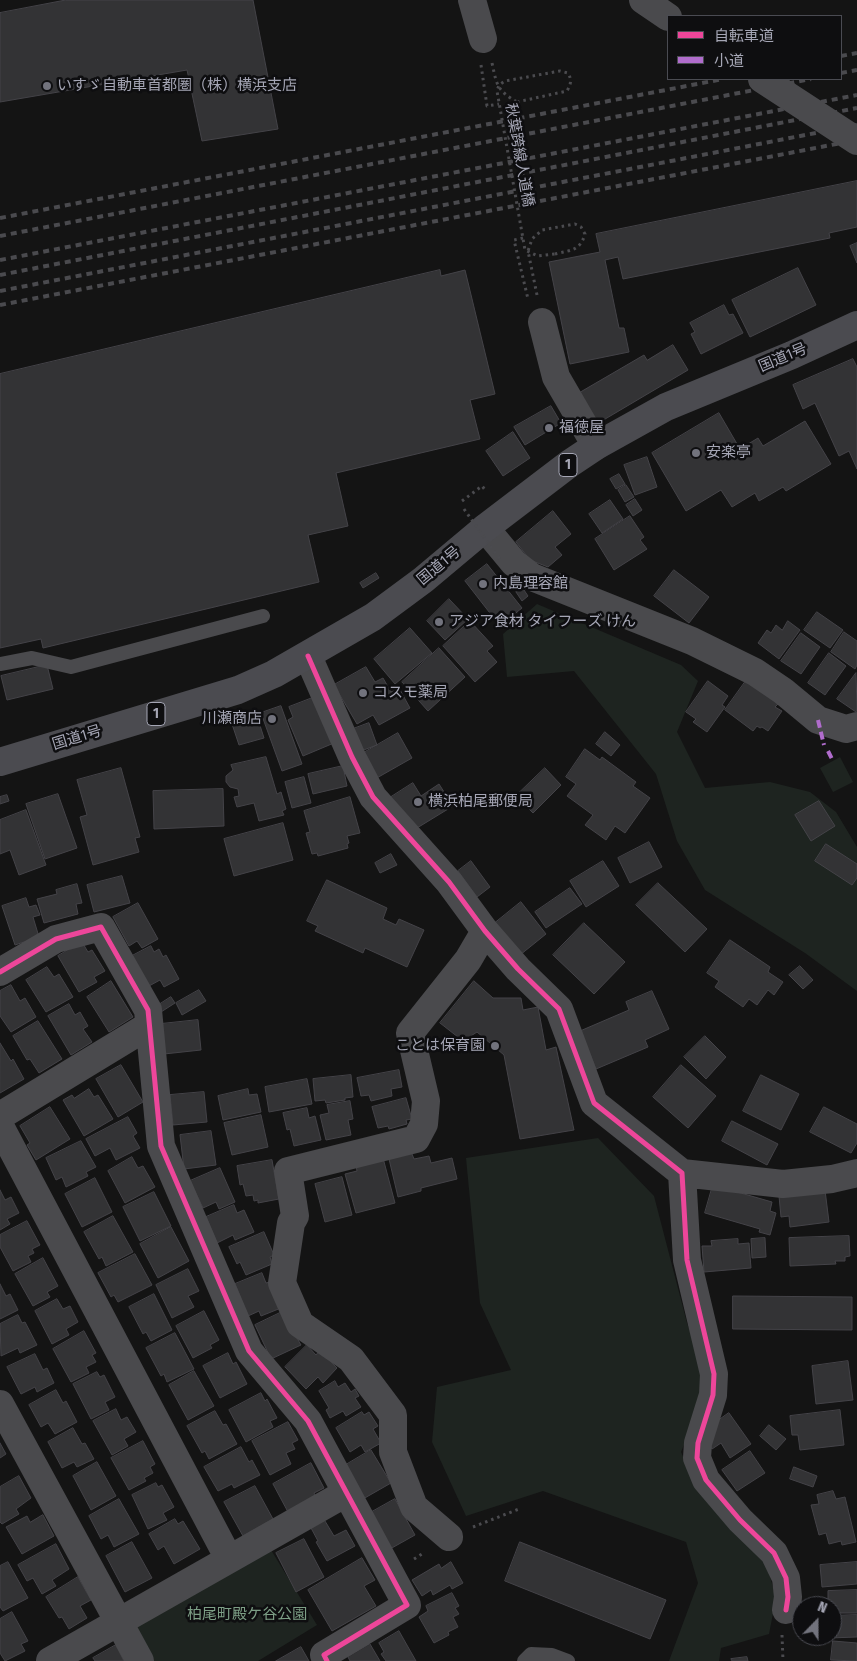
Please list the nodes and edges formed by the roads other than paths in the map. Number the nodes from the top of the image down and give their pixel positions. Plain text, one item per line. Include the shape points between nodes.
1 (472, 0) edge
2 (643, 0) edge
3 (667, 16) edge
4 (485, 53) road end
5 (764, 80) edge
6 (857, 141) edge
7 (542, 322) road end
8 (857, 325) edge
9 (596, 446) junction
10 (485, 528) junction
11 (263, 616) dead end
12 (308, 656) junction
13 (0, 664) edge
14 (857, 726) edge
15 (1, 758) edge
16 (485, 931) junction
17 (0, 972) edge
18 (148, 1026) junction
19 (0, 1116) edge
20 (0, 1126) edge
21 (682, 1173) junction
22 (856, 1177) edge
23 (0, 1404) edge
24 (346, 1493) junction
25 (439, 1543) road end
26 (229, 1559) junction
27 (786, 1610) dead end
28 (119, 1622) junction
29 (50, 1661) edge
30 (140, 1661) edge
31 (327, 1661) edge
32 (524, 1661) edge
33 (568, 1661) edge

1 - 4 street
2 - 3 street
5 - 6 street, bridge
7 - 9 street via 556,377
8 - 9 highway, 国道1号 / 1 via 666,407
9 - 10 highway, 国道1号 / 1
10 - 12 highway, 国道1号 / 1 via 373,617
10 - 14 street via 514,563 532,576 692,641 755,672 783,690 818,720 846,729
11 - 13 lane via 71,666 32,658
12 - 15 highway, 国道1号 / 1 via 238,690
12 - 16 street via 373,797 449,882
16 - 21 street via 518,970 559,1008 594,1103
16 - 25 street via 468,960 410,1033 426,1101 424,1124 416,1139 288,1172 295,1216 291,1223 282,1283 300,1324 350,1359 392,1415 393,1452 414,1507
17 - 18 street via 56,939 101,928 148,1010
18 - 19 street
18 - 24 street via 161,1146 248,1351 308,1421
20 - 26 street
21 - 22 street via 783,1184
21 - 27 street via 687,1260 714,1374 713,1395 698,1443 698,1458 706,1480 774,1553 786,1578
23 - 28 street
24 - 26 street
24 - 31 street via 407,1605 324,1655
26 - 28 street
28 - 29 street
28 - 30 street
32 - 33 lane via 531,1654 552,1655

